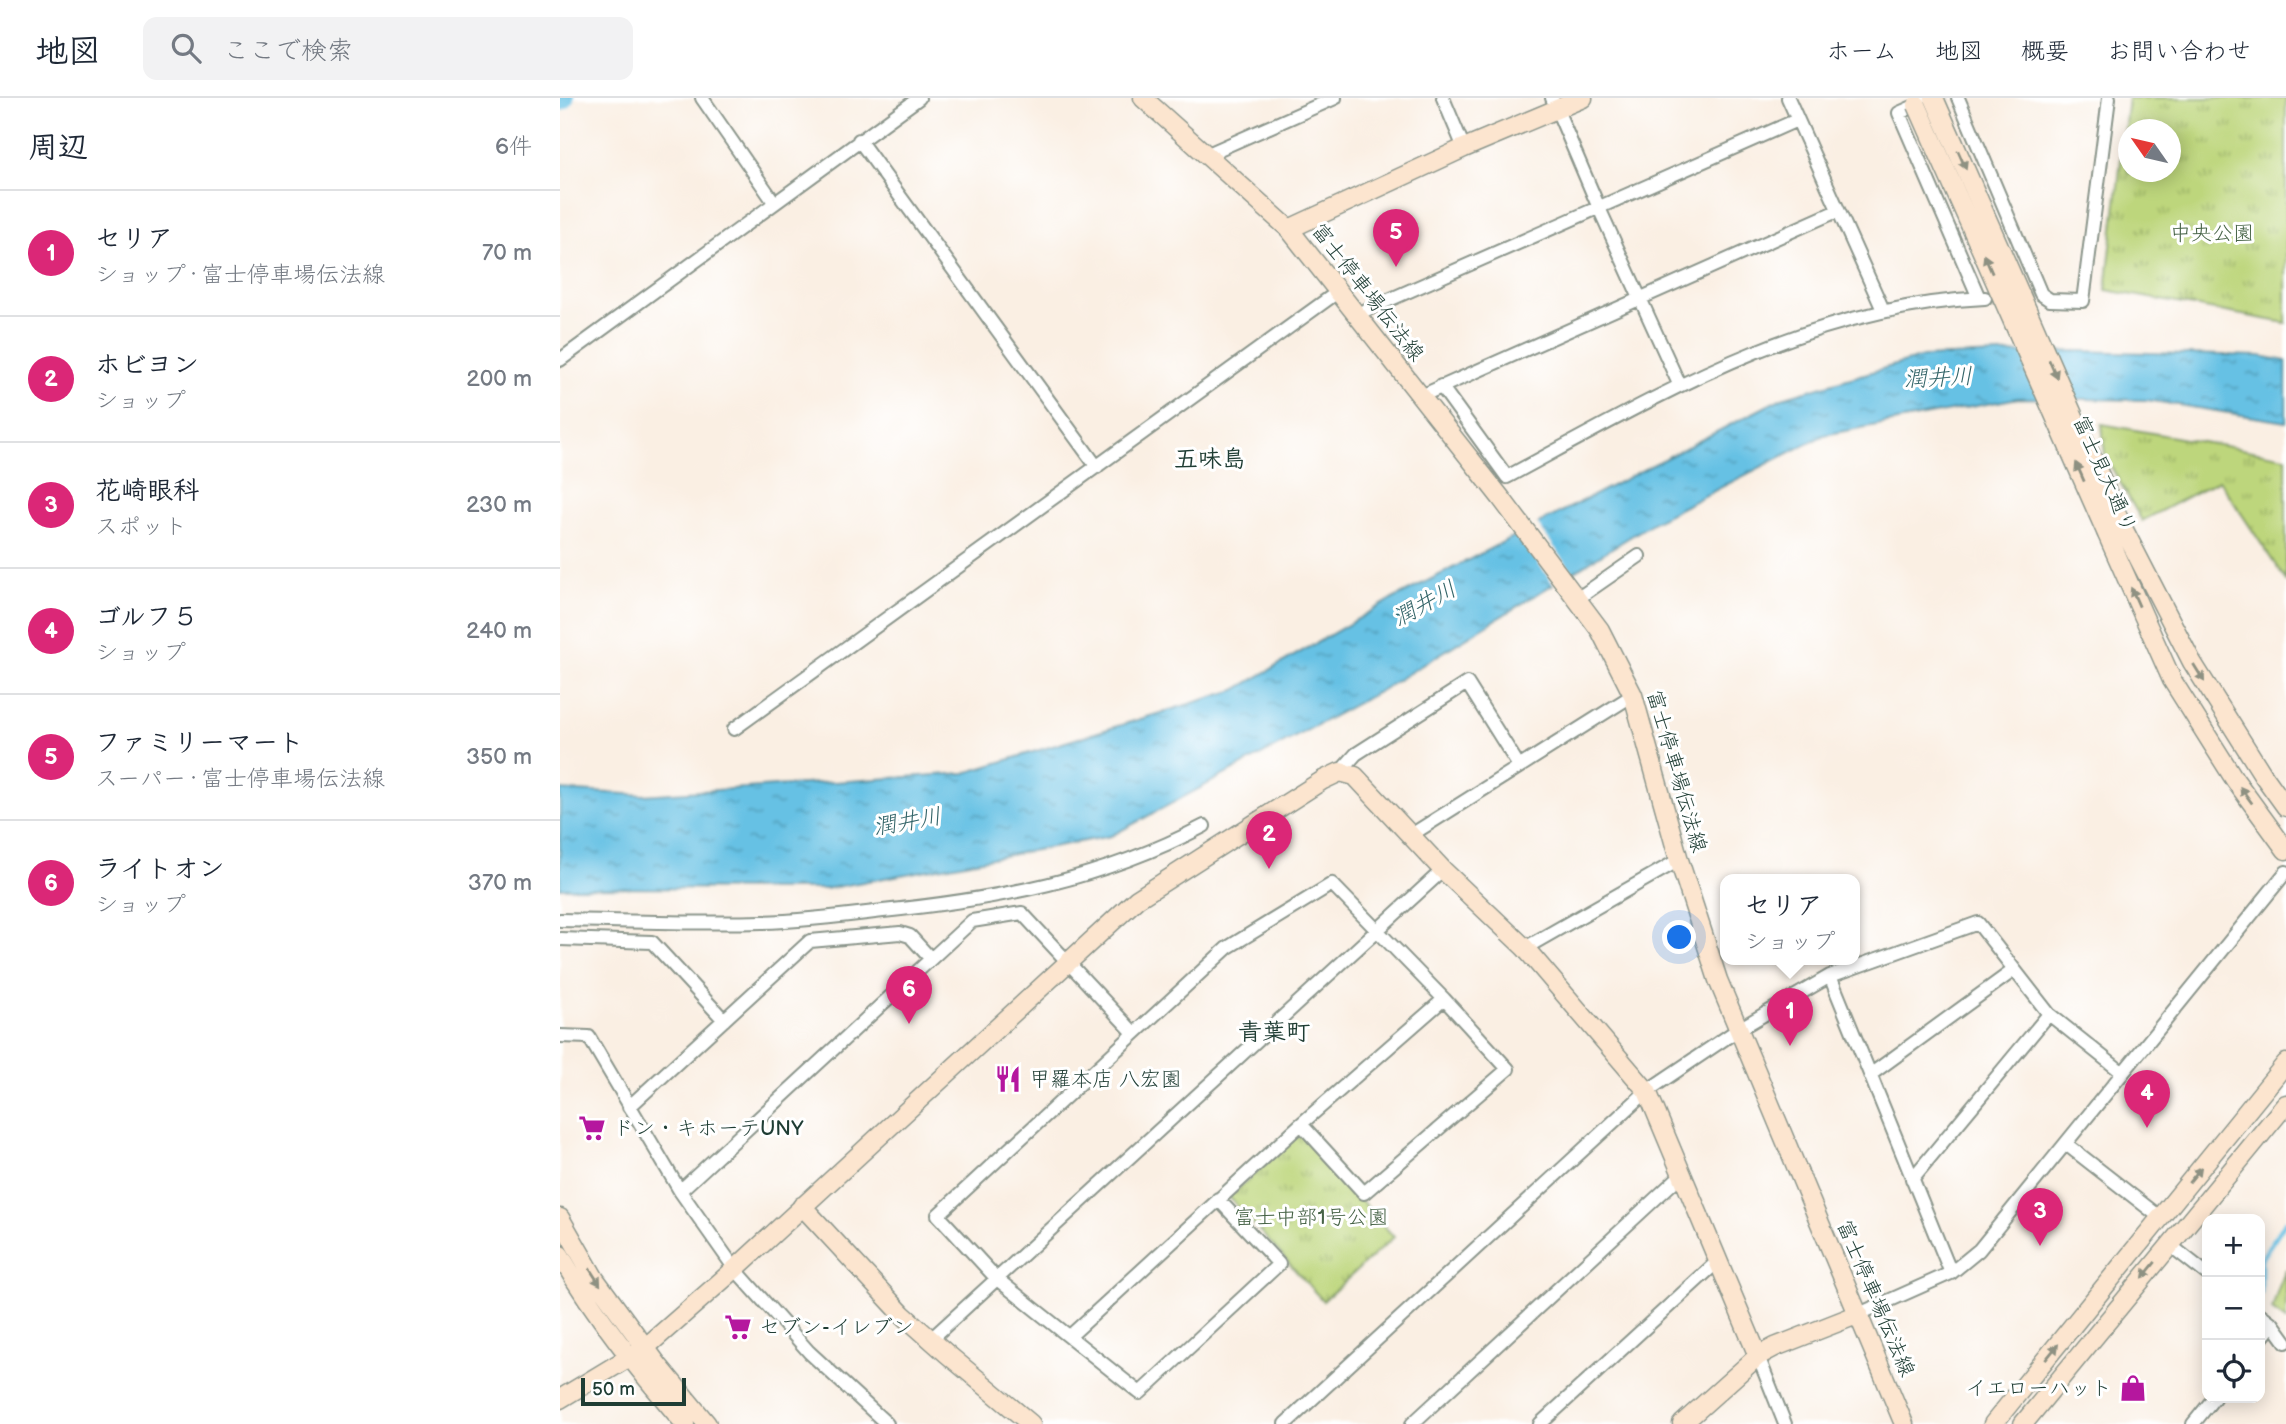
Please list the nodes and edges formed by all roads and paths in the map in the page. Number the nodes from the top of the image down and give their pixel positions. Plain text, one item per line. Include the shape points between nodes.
1 (702, 98) edge
2 (919, 98) edge
3 (1143, 98) edge
4 (1335, 98) edge
5 (1443, 98) edge
6 (1583, 98) edge
7 (1788, 98) edge
8 (1934, 98) edge
9 (1958, 98) edge
10 (2109, 98) edge
11 (1916, 102) edge
12 (1554, 104) edge
13 (1797, 120) junction
14 (859, 140) junction
15 (1464, 148) junction
16 (1208, 154) junction
17 (774, 202) junction
18 (1598, 208) junction
19 (1837, 211) junction
20 (1289, 229) junction
21 (1339, 291) junction
22 (1640, 299) junction
23 (1883, 310) junction
24 (1357, 314) junction
25 (560, 360) edge
26 (1679, 384) junction
27 (1441, 386) junction
28 (1421, 396) junction
29 (1097, 467) junction
30 (2115, 530) junction
31 (1639, 556) dead end
32 (1574, 595) junction
33 (1633, 695) junction
34 (734, 729) dead end
35 (1519, 766) junction
36 (1340, 772) junction
37 (2286, 807) edge
38 (1204, 826) dead end
39 (1411, 835) junction
40 (2286, 850) edge
41 (1679, 860) junction
42 (1443, 870) junction
43 (2286, 872) edge
44 (560, 920) edge
45 (1376, 930) junction
46 (560, 939) edge
47 (1525, 948) junction
48 (931, 959) junction
49 (1069, 961) junction
50 (2014, 970) junction
51 (1830, 976) junction
52 (1444, 999) junction
53 (2049, 1014) junction
54 (724, 1020) junction
55 (1739, 1029) junction
56 (1134, 1033) junction
57 (560, 1036) edge
58 (2286, 1063) edge
59 (2123, 1073) junction
60 (1870, 1075) junction
61 (1647, 1091) junction
62 (2286, 1104) edge
63 (629, 1107) junction
64 (1301, 1124) junction
65 (2066, 1144) junction
66 (1681, 1175) junction
67 (1912, 1179) junction
68 (680, 1191) junction
69 (1218, 1199) junction
70 (802, 1206) junction
71 (560, 1218) edge
72 (2161, 1218) junction
73 (2170, 1245) junction
74 (560, 1255) edge
75 (1718, 1261) junction
76 (735, 1269) junction
77 (2202, 1270) edge
78 (1951, 1273) junction
79 (997, 1279) junction
80 (1859, 1314) junction
81 (2265, 1318) edge
82 (2273, 1324) junction
83 (2265, 1334) edge
84 (1070, 1336) junction
85 (930, 1340) junction
86 (2286, 1342) edge
87 (646, 1347) junction
88 (1758, 1356) junction
89 (630, 1358) junction
90 (560, 1399) edge
91 (2210, 1403) edge
92 (685, 1424) edge
93 (707, 1424) edge
94 (887, 1424) edge
95 (1031, 1424) edge
96 (1285, 1424) edge
97 (1412, 1424) edge
98 (1540, 1424) edge
99 (1682, 1424) edge
100 (1785, 1424) edge
101 (1904, 1424) edge
102 (1993, 1424) edge
103 (2022, 1424) edge
104 (2193, 1424) edge

1 - 17 street
2 - 14 street
3 - 16 street, 富士停車場伝法線
4 - 16 street
5 - 15 street
6 - 12 street
7 - 13 street
8 -> 30 street, 富士見大通り, bridge
9 - 10 street via 2041,293 2050,300 2083,301
11 - 23 street via 1899,113 1982,298
30 -> 11 street, 富士見大通り, bridge
12 - 15 street
12 - 18 street
13 - 18 street
13 - 19 street
14 - 17 street
14 - 29 street
15 - 20 street
16 - 20 street, 富士停車場伝法線
17 - 25 street
18 - 22 street
18 - 24 street
19 - 22 street
19 - 23 street
20 - 21 street, 富士停車場伝法線
21 - 24 street, 富士停車場伝法線
21 - 29 street
22 - 26 street
22 - 27 street
23 - 26 street via 1780,341
24 - 28 street, 富士停車場伝法線
26 - 27 street via 1507,477
27 - 28 street
28 - 32 street, 富士停車場伝法線
29 - 34 street
30 -> 37 street, 富士見大通り via 2192,662
40 -> 30 street, 富士見大通り via 2172,680
31 - 32 street
32 - 33 street, 富士停車場伝法線 via 1600,630
33 - 35 street
33 - 41 street, 富士停車場伝法線
35 - 36 street via 1467,683 1356,754
35 - 39 street
36 - 39 street via 1355,776
36 - 49 street via 1137,899
38 - 44 street via 1118,865 964,903 762,922
39 - 42 street
41 - 47 street
41 - 55 street, 富士停車場伝法線
42 - 45 street
42 - 47 street
43 - 59 street
45 - 52 street
45 - 56 street via 1332,884 1227,948
45 - 79 street
46 - 54 street via 652,942
47 - 61 street
48 - 49 street via 972,921 1022,913
48 - 54 street via 910,936 900,933 810,941
48 - 68 street
49 - 56 street
49 - 70 street
50 - 51 street via 1978,923
50 - 53 street
50 - 60 street
51 - 55 street
51 - 60 street
52 - 64 street
52 - 64 street via 1508,1069 1498,1078 1364,1193
53 - 59 street
53 - 67 street
54 - 63 street
55 - 61 street
55 - 80 street, 富士停車場伝法線
56 - 79 street via 938,1215
57 - 63 street via 589,1037
72 -> 58 street
59 - 65 street
60 - 67 street
61 - 66 street
61 - 96 street
62 - 73 street
63 - 68 street
64 - 69 street
65 - 72 street
65 - 78 street via 1979,1250
66 - 75 street
66 - 97 street
67 - 78 street
68 - 76 street
69 - 84 street
69 - 84 street via 1279,1264 1160,1375 1140,1393
70 - 76 street
70 - 85 street
71 -> 87 street via 595,1279
102 -> 72 street
73 - 77 street
73 -> 103 street
74 - 89 street
75 - 88 street
75 - 98 street
76 - 87 street
76 - 94 street via 809,1352
78 - 80 street
79 - 84 street
79 - 85 street
80 - 88 street
80 - 101 street, 富士停車場伝法線
81 - 82 street
82 - 83 street
82 - 86 street
85 - 95 street
87 - 89 street
87 - 93 street
88 - 99 street
88 - 100 street
89 - 90 street
89 - 92 street
91 - 104 street

